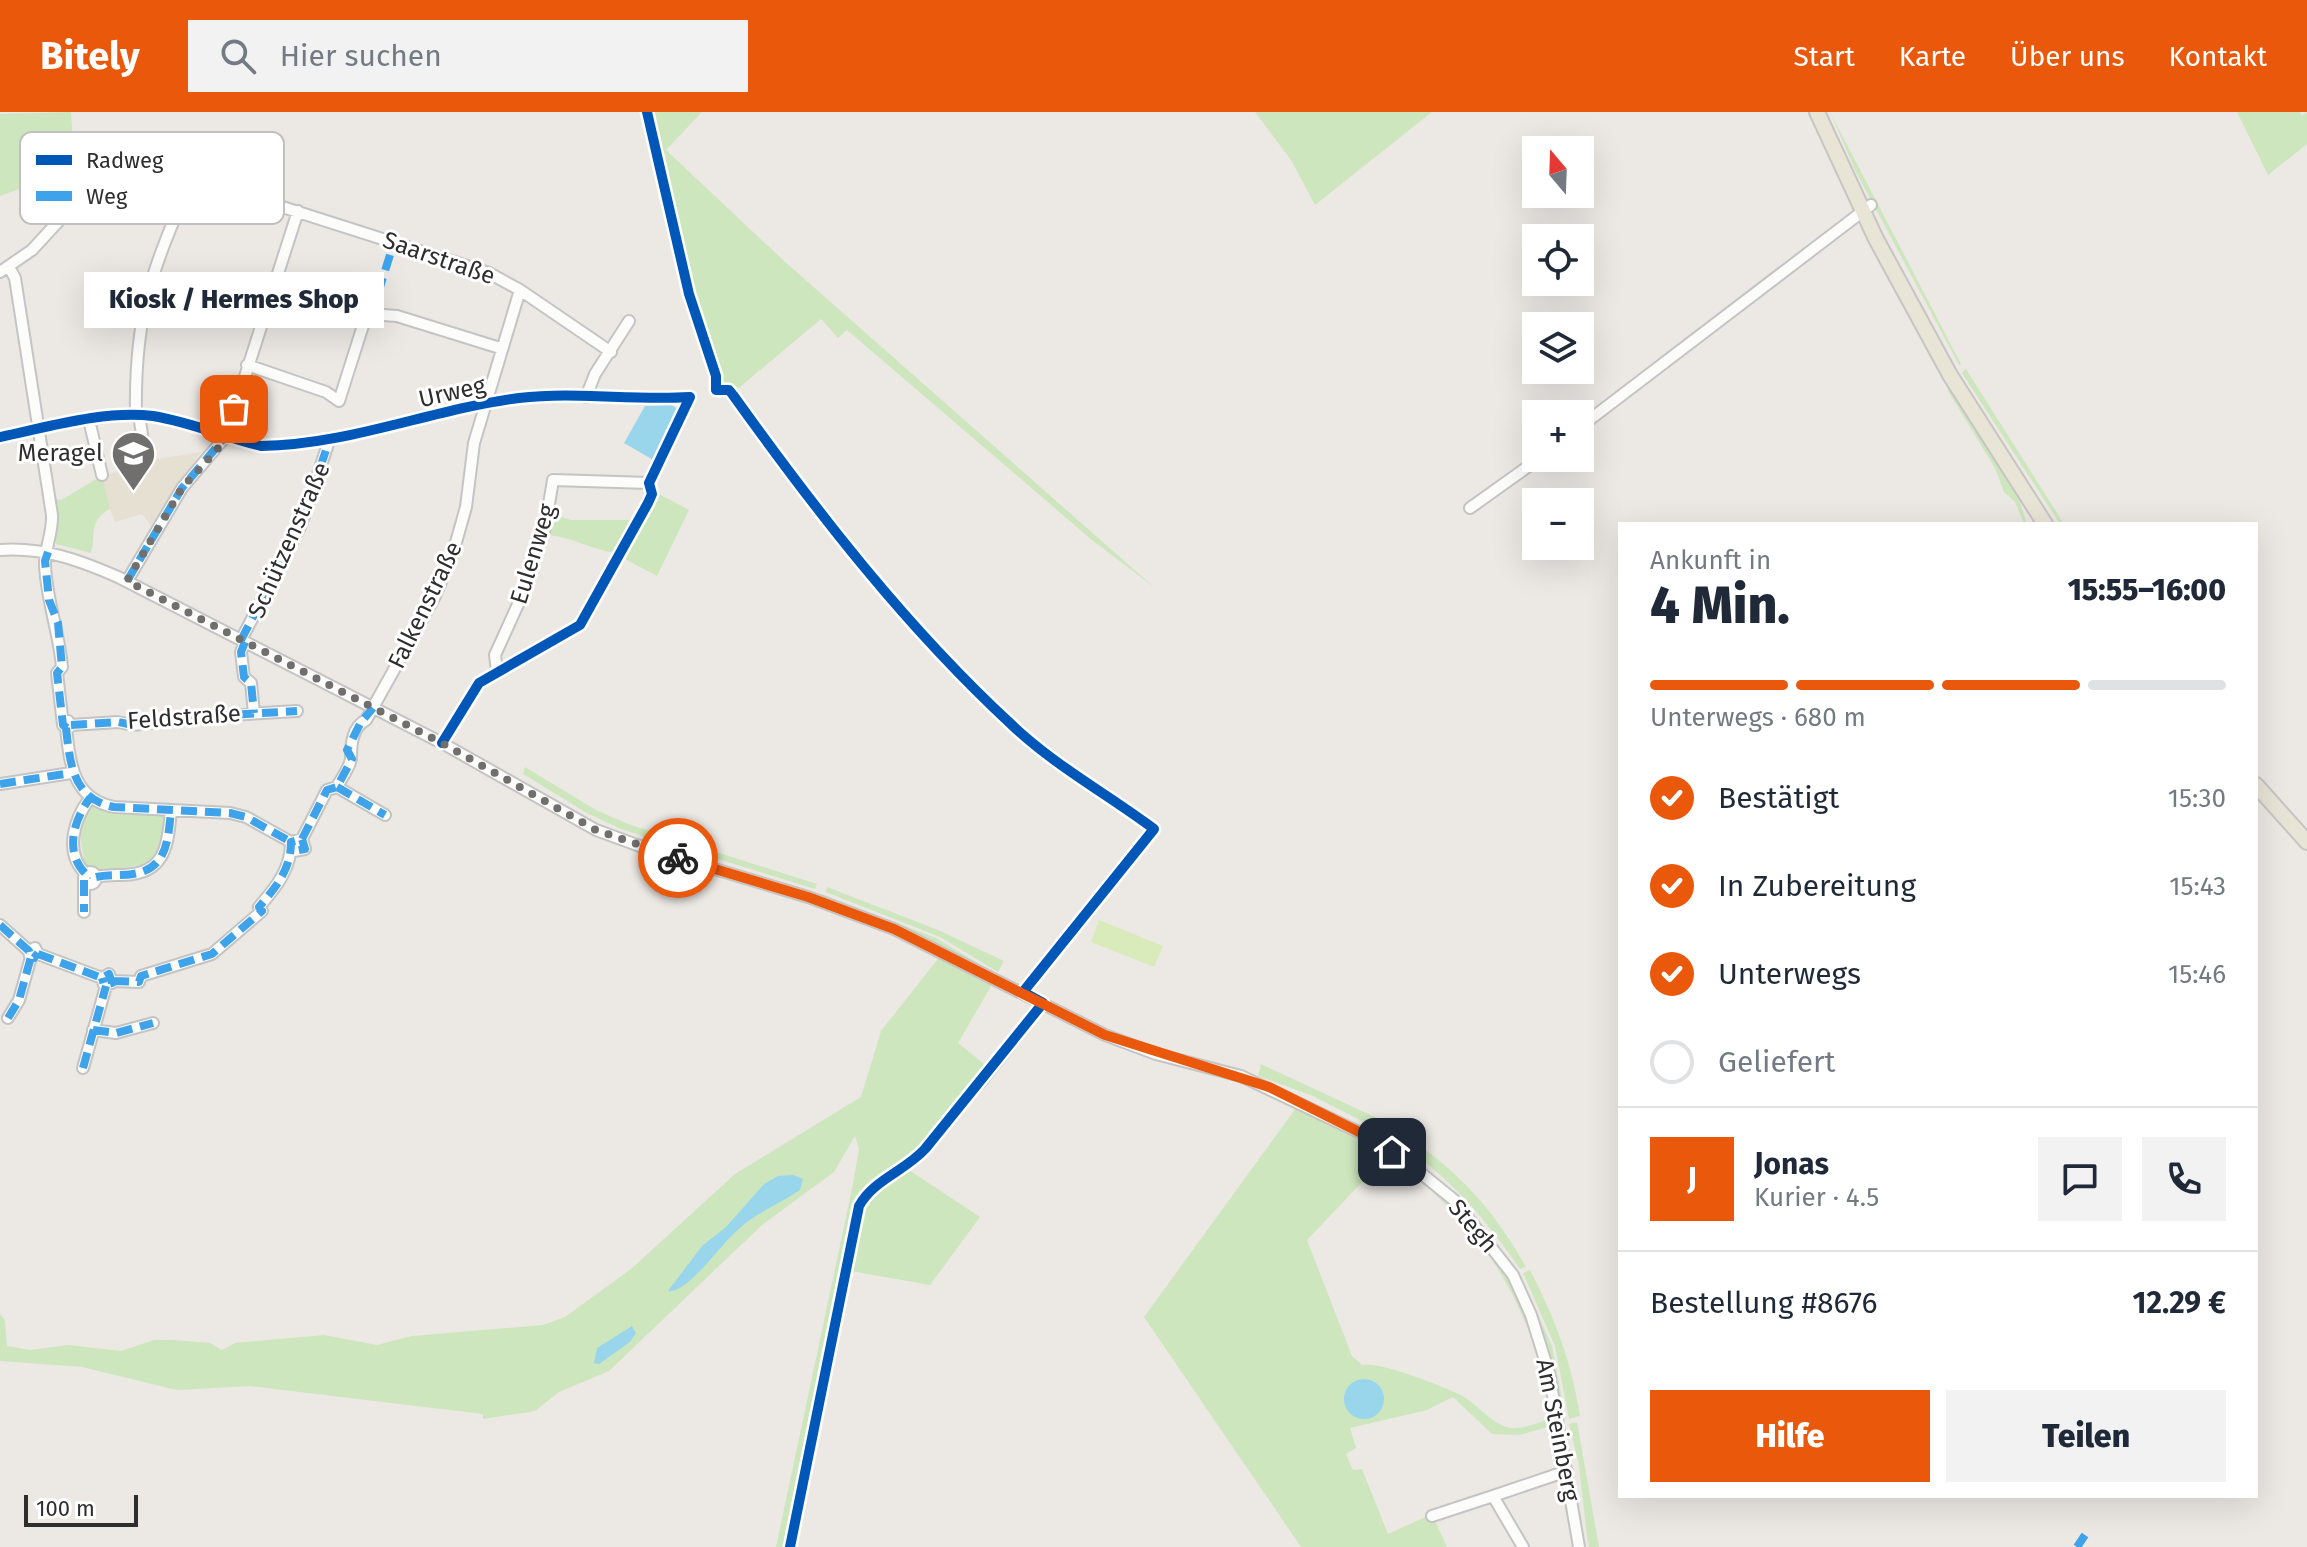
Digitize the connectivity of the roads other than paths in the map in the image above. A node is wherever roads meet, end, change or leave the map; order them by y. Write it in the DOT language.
graph roads {
  1 [pos="1817,112"];
  2 [pos="284,207"];
  3 [pos="1867,207"];
  4 [pos="298,211"];
  5 [pos="54,224"];
  6 [pos="174,224"];
  7 [pos="5,270"];
  8 [pos="273,287"];
  9 [pos="520,290"];
  10 [pos="366,316"];
  11 [pos="629,321"];
  12 [pos="500,348"];
  13 [pos="611,352"];
  14 [pos="247,365"];
  15 [pos="586,397"];
  16 [pos="484,405"];
  17 [pos="137,416"];
  18 [pos="1594,416"];
  19 [pos="89,420"];
  20 [pos="39,429"];
  21 [pos="226,436"];
  22 [pos="0,437"];
  23 [pos="330,438"];
  24 [pos="146,460"];
  25 [pos="1522,471"];
  26 [pos="102,475"];
  27 [pos="649,483"];
  28 [pos="1470,508"];
  29 [pos="2044,522"];
  30 [pos="0,550"];
  31 [pos="48,552"];
  32 [pos="127,581"];
  33 [pos="243,641"];
  34 [pos="497,671"];
  35 [pos="373,708"];
  36 [pos="297,711"];
  37 [pos="254,713"];
  38 [pos="66,724"];
  39 [pos="442,743"];
  40 [pos="71,773"];
  41 [pos="0,784"];
  42 [pos="337,787"];
  43 [pos="2258,787"];
  44 [pos="90,798"];
  45 [pos="171,811"];
  46 [pos="385,815"];
  47 [pos="2307,842"];
  48 [pos="296,844"];
  49 [pos="89,877"];
  50 [pos="84,912"];
  51 [pos="0,925"];
  52 [pos="33,954"];
  53 [pos="107,981"];
  54 [pos="1043,1003"];
  55 [pos="8,1018"];
  56 [pos="153,1023"];
  57 [pos="93,1030"];
  58 [pos="83,1068"];
  59 [pos="979,1084"];
  60 [pos="1531,1315"];
  61 [pos="1567,1471"];
  62 [pos="1493,1496"];
  63 [pos="1432,1516"];
  64 [pos="1523,1547"];
  65 [pos="1579,1547"];
  1 -- 3 [label="main road"];
  2 -- 4 [label="street, Saarstraße"];
  3 -- 18 [label="street"];
  3 -- 29 [label="main road"];
  4 -- 8 [label="street"];
  4 -- 9 [label="street, Saarstraße"];
  5 -- 7 [label="street, Saarstraße"];
  6 -- 17 [label="street"];
  7 -- 20 [label="street"];
  8 -- 10 [label="street"];
  8 -- 14 [label="street"];
  9 -- 12 [label="street, Falkenstraße"];
  9 -- 13 [label="street, Saarstraße"];
  10 -- 12 [label="street"];
  10 -- 14 [label="street"];
  11 -- 13 [label="street"];
  12 -- 16 [label="street, Falkenstraße"];
  13 -- 15 [label="street"];
  14 -- 21 [label="street"];
  15 -- 16 [label="street, Urweg"];
  15 -- 27 [label="street, Urweg"];
  16 -- 23 [label="street, Urweg"];
  16 -- 35 [label="street, Falkenstraße"];
  17 -- 19 [label="street, Urweg"];
  17 -- 21 [label="street, Urweg"];
  17 -- 24 [label="street"];
  19 -- 20 [label="street, Urweg"];
  19 -- 26 [label="street"];
  20 -- 22 [label="street, Urweg"];
  20 -- 31 [label="street"];
  21 -- 23 [label="street, Urweg"];
  21 -- 32 [label="street"];
  23 -- 33 [label="street, Schützenstraße"];
  25 -- 28 [label="street"];
  27 -- 34 [label="street"];
  27 -- 34 [label="street, Eulenweg"];
  30 -- 31 [label="street, Stegh"];
  31 -- 32 [label="street, Stegh"];
  31 -- 38 [label="street"];
  32 -- 33 [label="street, Stegh"];
  33 -- 35 [label="street, Stegh"];
  33 -- 37 [label="street"];
  34 -- 39 [label="street"];
  35 -- 39 [label="street, Stegh"];
  35 -- 42 [label="street, Falkenstraße"];
  36 -- 37 [label="street, Feldstraße"];
  37 -- 38 [label="street, Feldstraße"];
  38 -- 40 [label="street"];
  39 -- 54 [label="street, Stegh"];
  40 -- 41 [label="street"];
  40 -- 44 [label="street"];
  42 -- 46 [label="street"];
  42 -- 48 [label="street"];
  43 -- 47 [label="main road"];
  44 -- 45 [label="street"];
  44 -- 49 [label="street"];
  45 -- 48 [label="street"];
  45 -- 49 [label="street"];
  48 -- 53 [label="street"];
  49 -- 50 [label="street"];
  51 -- 52 [label="street"];
  52 -- 53 [label="street"];
  52 -- 55 [label="street"];
  53 -- 57 [label="street"];
  54 -- 59 [label="street"];
  54 -- 60 [label="street, Stegh"];
  56 -- 57 [label="street"];
  57 -- 58 [label="street"];
  60 -- 61 [label="street, Am Steinberg"];
  61 -- 62 [label="street"];
  61 -- 65 [label="street, Am Steinberg"];
  62 -- 63 [label="street"];
  62 -- 64 [label="street"];
}
